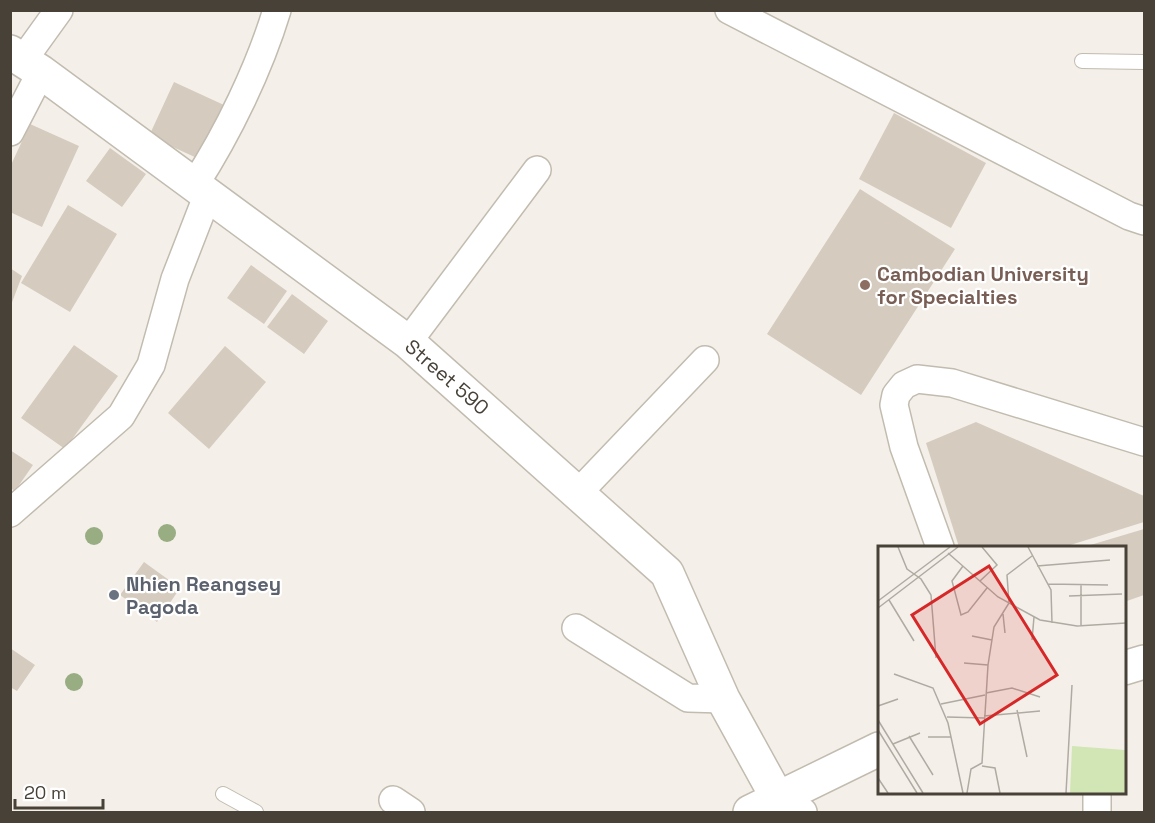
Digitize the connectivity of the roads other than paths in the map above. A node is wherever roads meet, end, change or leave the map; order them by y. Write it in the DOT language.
graph roads {
  1 [pos="59,10"];
  2 [pos="277,10"];
  3 [pos="729,10"];
  4 [pos="25,61"];
  5 [pos="1082,61"];
  6 [pos="1144,62"];
  7 [pos="10,132"];
  8 [pos="537,171"];
  9 [pos="201,189"];
  10 [pos="1144,221"];
  11 [pos="408,342"];
  12 [pos="705,360"];
  13 [pos="1144,442"];
  14 [pos="578,493"];
  15 [pos="10,513"];
  16 [pos="940,546"];
  17 [pos="576,628"];
  18 [pos="1144,662"];
  19 [pos="1125,668"];
  20 [pos="723,699"];
  21 [pos="878,750"];
  22 [pos="1097,793"];
  23 [pos="223,794"];
  24 [pos="777,807"];
  25 [pos="256,813"];
  26 [pos="1096,813"];
  1 -- 4 [label="street"];
  2 -- 9 [label="street"];
  3 -- 10 [label="street"];
  4 -- 7 [label="street"];
  4 -- 9 [label="street, Street 590"];
  5 -- 6 [label="lane"];
  8 -- 11 [label="street"];
  9 -- 11 [label="street, Street 590"];
  9 -- 15 [label="street"];
  11 -- 14 [label="street, Street 590"];
  12 -- 14 [label="street"];
  13 -- 16 [label="street"];
  14 -- 20 [label="street, Street 590"];
  17 -- 20 [label="street"];
  18 -- 19 [label="street"];
  20 -- 24 [label="street, Street 590"];
  21 -- 24 [label="street"];
  22 -- 26 [label="street"];
  23 -- 25 [label="lane"];
}
